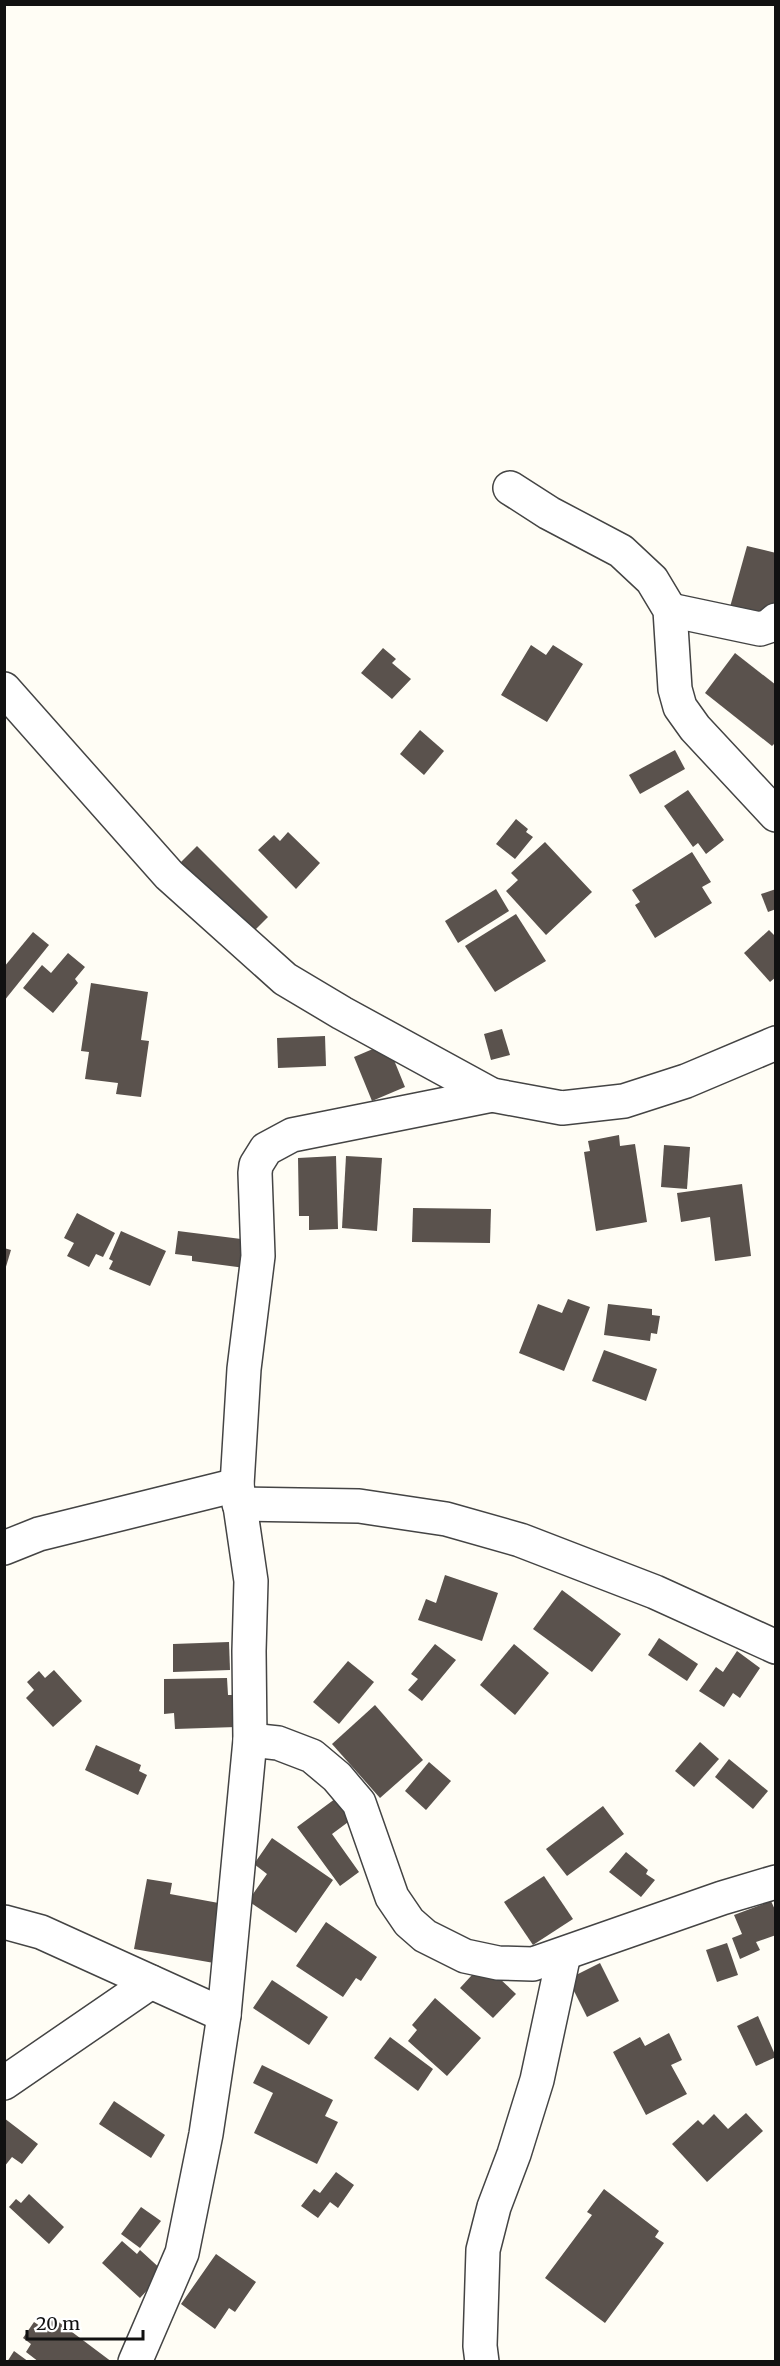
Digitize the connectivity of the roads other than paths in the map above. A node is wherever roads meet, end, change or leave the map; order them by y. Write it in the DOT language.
graph roads {
  1 [pos="510,488"];
  2 [pos="670,610"];
  3 [pos="776,620"];
  4 [pos="4,689"];
  5 [pos="776,815"];
  6 [pos="776,1043"];
  7 [pos="492,1095"];
  8 [pos="238,1494"];
  9 [pos="4,1548"];
  10 [pos="776,1647"];
  11 [pos="250,1740"];
  12 [pos="776,1882"];
  13 [pos="4,1922"];
  14 [pos="564,1954"];
  15 [pos="151,1982"];
  16 [pos="224,2015"];
  17 [pos="4,2083"];
  18 [pos="135,2361"];
  19 [pos="482,2361"];
  1 -- 2 [label="street"];
  2 -- 3 [label="street"];
  2 -- 5 [label="street"];
  4 -- 7 [label="street"];
  6 -- 7 [label="street"];
  7 -- 8 [label="street"];
  8 -- 9 [label="street"];
  8 -- 10 [label="street"];
  8 -- 11 [label="street"];
  11 -- 14 [label="street"];
  11 -- 16 [label="street"];
  12 -- 14 [label="street"];
  13 -- 15 [label="street"];
  14 -- 19 [label="street"];
  15 -- 16 [label="street"];
  15 -- 17 [label="street"];
  16 -- 18 [label="street"];
}
